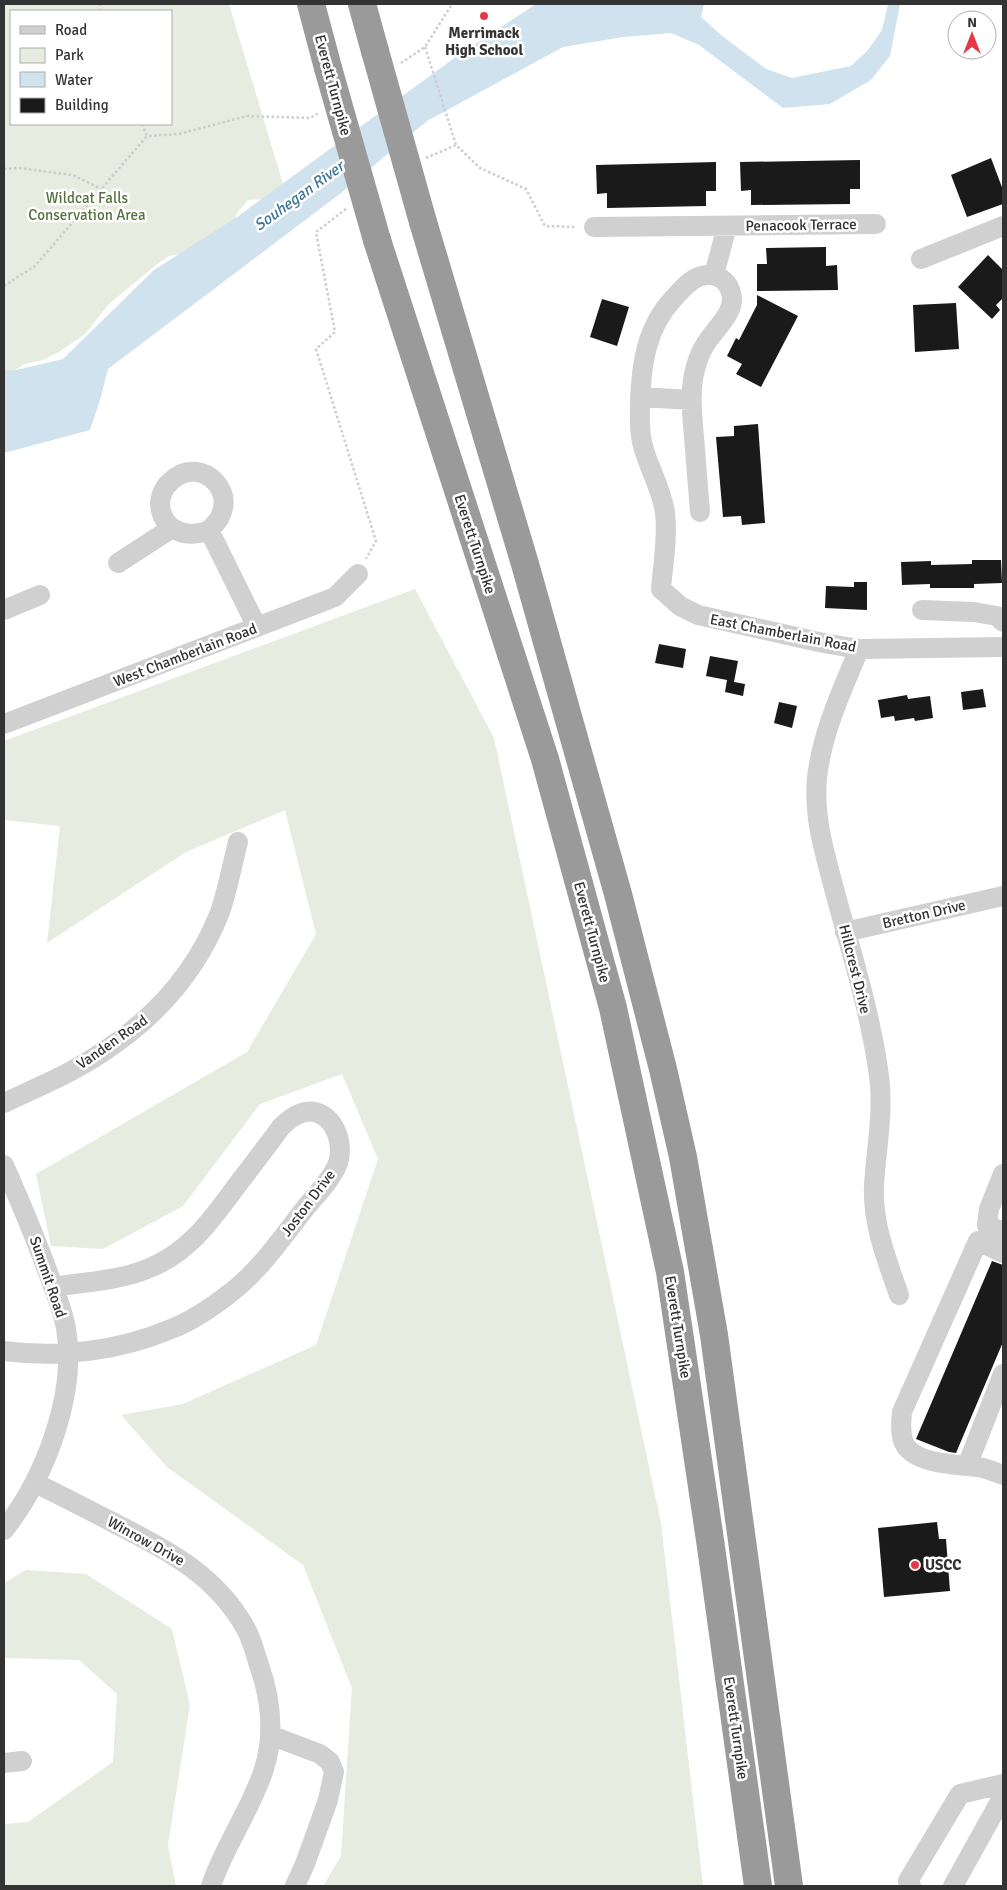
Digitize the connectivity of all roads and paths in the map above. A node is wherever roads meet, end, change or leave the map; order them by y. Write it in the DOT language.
graph roads {
  1 [pos="311,4"];
  2 [pos="362,4"];
  3 [pos="452,4"];
  4 [pos="425,47"];
  5 [pos="385,59"];
  6 [pos="319,113"];
  7 [pos="142,125"];
  8 [pos="147,136"];
  9 [pos="456,145"];
  10 [pos="423,159"];
  11 [pos="4,169"];
  12 [pos="101,190"];
  13 [pos="353,204"];
  14 [pos="876,224"];
  15 [pos="727,226"];
  16 [pos="1003,226"];
  17 [pos="594,227"];
  18 [pos="921,259"];
  19 [pos="714,275"];
  20 [pos="4,286"];
  21 [pos="640,397"];
  22 [pos="692,400"];
  23 [pos="700,512"];
  24 [pos="172,528"];
  25 [pos="209,530"];
  26 [pos="118,563"];
  27 [pos="358,574"];
  28 [pos="40,595"];
  29 [pos="4,610"];
  30 [pos="922,610"];
  31 [pos="1003,622"];
  32 [pos="257,627"];
  33 [pos="1003,647"];
  34 [pos="859,649"];
  35 [pos="4,724"];
  36 [pos="238,842"];
  37 [pos="1003,896"];
  38 [pos="845,932"];
  39 [pos="4,1103"];
  40 [pos="4,1165"];
  41 [pos="1003,1174"];
  42 [pos="989,1233"];
  43 [pos="1003,1253"];
  44 [pos="54,1287"];
  45 [pos="899,1295"];
  46 [pos="4,1351"];
  47 [pos="68,1354"];
  48 [pos="1003,1374"];
  49 [pos="967,1466"];
  50 [pos="1003,1475"];
  51 [pos="35,1483"];
  52 [pos="4,1530"];
  53 [pos="270,1735"];
  54 [pos="1003,1784"];
  55 [pos="1003,1796"];
  56 [pos="211,1886"];
  57 [pos="295,1886"];
  58 [pos="758,1886"];
  59 [pos="789,1886"];
  60 [pos="911,1886"];
  61 [pos="953,1886"];
  1 -- 58 [label="highway, Everett Turnpike, bridge"];
  2 -- 5 [label="highway, Everett Turnpike"];
  3 -- 4 [label="path"];
  4 -- 5 [label="path"];
  4 -- 9 [label="path"];
  5 -- 59 [label="highway, Everett Turnpike, bridge"];
  6 -- 8 [label="path"];
  7 -- 8 [label="path"];
  8 -- 12 [label="path"];
  9 -- 10 [label="path"];
  9 -- 17 [label="path"];
  11 -- 12 [label="path"];
  12 -- 20 [label="path"];
  13 -- 27 [label="path"];
  14 -- 15 [label="street, Penacook Terrace"];
  15 -- 17 [label="street, Penacook Terrace"];
  15 -- 19 [label="street, Penacook Terrace"];
  16 -- 18 [label="street"];
  19 -- 21 [label="street"];
  19 -- 22 [label="street"];
  21 -- 22 [label="street"];
  21 -- 34 [label="street, East Chamberlain Road"];
  22 -- 23 [label="street"];
  24 -- 25 [label="street"];
  24 -- 25 [label="street"];
  24 -- 26 [label="street"];
  25 -- 32 [label="street"];
  27 -- 32 [label="street, West Chamberlain Road"];
  28 -- 29 [label="street"];
  30 -- 31 [label="street"];
  32 -- 35 [label="street, West Chamberlain Road"];
  33 -- 34 [label="street, East Chamberlain Road"];
  34 -- 38 [label="street, Hillcrest Drive"];
  36 -- 39 [label="street, Vanden Road"];
  37 -- 38 [label="street, Bretton Drive"];
  38 -- 45 [label="street, Hillcrest Drive"];
  40 -- 44 [label="street, Summit Road"];
  41 -- 42 [label="street"];
  42 -- 43 [label="street"];
  42 -- 49 [label="street"];
  44 -- 47 [label="street, Summit Road"];
  44 -- 47 [label="street, Joston Drive"];
  46 -- 47 [label="street"];
  47 -- 51 [label="street, Summit Road"];
  48 -- 49 [label="street"];
  49 -- 50 [label="street"];
  51 -- 52 [label="street, Summit Road"];
  51 -- 53 [label="street, Winrow Drive"];
  53 -- 56 [label="street, Winrow Drive"];
  53 -- 57 [label="street"];
  54 -- 60 [label="street"];
  55 -- 61 [label="street"];
}
